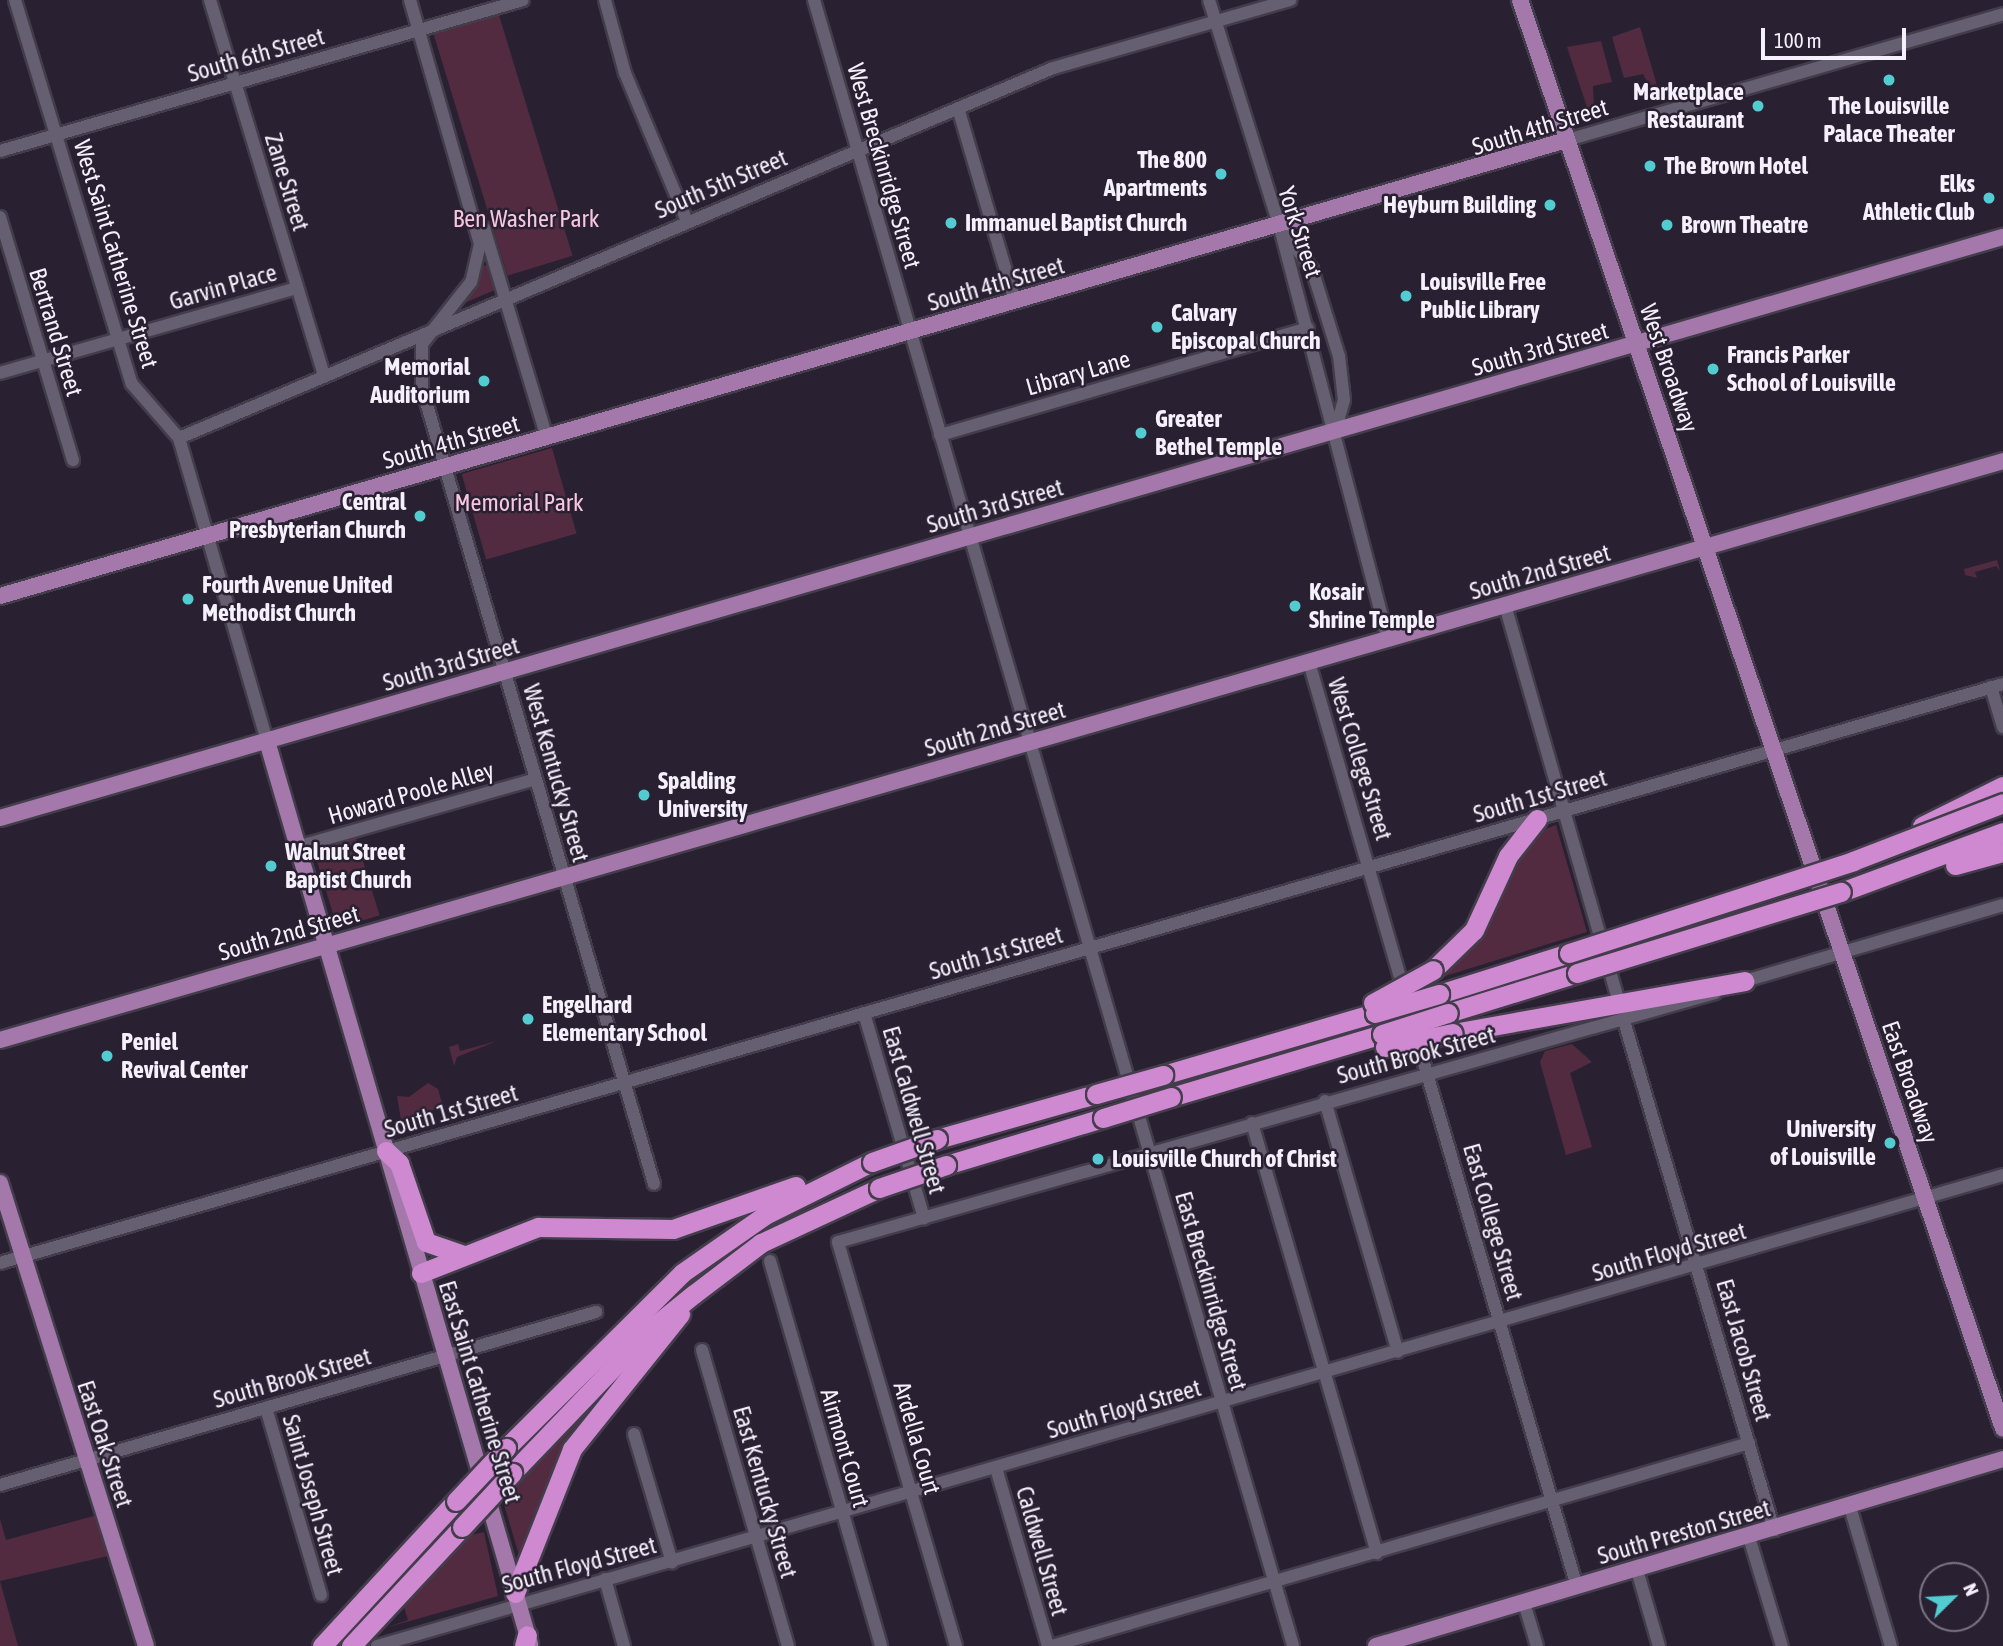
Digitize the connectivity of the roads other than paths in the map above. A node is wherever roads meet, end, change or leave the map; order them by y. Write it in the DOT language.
graph roads {
  1 [pos="15,0"];
  2 [pos="210,0"];
  3 [pos="410,0"];
  4 [pos="523,0"];
  5 [pos="605,0"];
  6 [pos="814,0"];
  7 [pos="1209,0"];
  8 [pos="1290,0"];
  9 [pos="1520,0"];
  10 [pos="2003,14"];
  11 [pos="1215,22"];
  12 [pos="419,29"];
  13 [pos="235,83"];
  14 [pos="958,108"];
  15 [pos="55,135"];
  16 [pos="1567,140"];
  17 [pos="857,149"];
  18 [pos="0,151"];
  19 [pos="474,205"];
  20 [pos="0,217"];
  21 [pos="687,221"];
  22 [pos="1280,228"];
  23 [pos="2003,237"];
  24 [pos="297,288"];
  25 [pos="507,298"];
  26 [pos="1015,302"];
  27 [pos="1307,328"];
  28 [pos="430,331"];
  29 [pos="911,333"];
  30 [pos="118,340"];
  31 [pos="1636,344"];
  32 [pos="43,361"];
  33 [pos="0,373"];
  34 [pos="324,376"];
  35 [pos="1335,431"];
  36 [pos="940,435"];
  37 [pos="179,438"];
  38 [pos="547,438"];
  39 [pos="73,460"];
  40 [pos="2003,461"];
  41 [pos="445,467"];
  42 [pos="207,536"];
  43 [pos="970,537"];
  44 [pos="1706,547"];
  45 [pos="0,596"];
  46 [pos="1506,605"];
  47 [pos="1388,639"];
  48 [pos="1309,662"];
  49 [pos="505,672"];
  50 [pos="1997,686"];
  51 [pos="2003,727"];
  52 [pos="267,741"];
  53 [pos="1030,743"];
  54 [pos="1774,750"];
  55 [pos="536,779"];
  56 [pos="2003,786"];
  57 [pos="2003,803"];
  58 [pos="1565,810"];
  59 [pos="0,818"];
  60 [pos="1537,819"];
  61 [pos="2003,832"];
  62 [pos="297,848"];
  63 [pos="2003,852"];
  64 [pos="1853,861"];
  65 [pos="1370,868"];
  66 [pos="564,877"];
  67 [pos="1841,892"];
  68 [pos="2003,905"];
  69 [pos="326,946"];
  70 [pos="1089,948"];
  71 [pos="1842,952"];
  72 [pos="1744,981"];
  73 [pos="1618,1000"];
  74 [pos="1374,1008"];
  75 [pos="864,1013"];
  76 [pos="1624,1021"];
  77 [pos="0,1040"];
  78 [pos="1383,1040"];
  79 [pos="1426,1073"];
  80 [pos="624,1083"];
  81 [pos="1325,1101"];
  82 [pos="1252,1123"];
  83 [pos="386,1151"];
  84 [pos="1149,1153"];
  85 [pos="2003,1175"];
  86 [pos="0,1183"];
  87 [pos="654,1184"];
  88 [pos="1925,1198"];
  89 [pos="771,1203"];
  90 [pos="924,1218"];
  91 [pos="838,1242"];
  92 [pos="464,1255"];
  93 [pos="22,1256"];
  94 [pos="770,1261"];
  95 [pos="0,1263"];
  96 [pos="1697,1266"];
  97 [pos="421,1273"];
  98 [pos="596,1312"];
  99 [pos="672,1318"];
  100 [pos="1500,1320"];
  101 [pos="702,1350"];
  102 [pos="1398,1352"];
  103 [pos="446,1355"];
  104 [pos="1324,1374"];
  105 [pos="1222,1403"];
  106 [pos="266,1408"];
  107 [pos="2003,1429"];
  108 [pos="634,1434"];
  109 [pos="1749,1443"];
  110 [pos="2003,1459"];
  111 [pos="87,1460"];
  112 [pos="996,1468"];
  113 [pos="0,1485"];
  114 [pos="911,1493"];
  115 [pos="1552,1500"];
  116 [pos="1850,1507"];
  117 [pos="842,1512"];
  118 [pos="1774,1530"];
  119 [pos="757,1537"];
  120 [pos="1749,1537"];
  121 [pos="1377,1553"];
  122 [pos="672,1562"];
  123 [pos="1637,1570"];
  124 [pos="605,1579"];
  125 [pos="1274,1580"];
  126 [pos="1577,1587"];
  127 [pos="321,1595"];
  128 [pos="517,1598"];
  129 [pos="1524,1603"];
  130 [pos="527,1642"];
  131 [pos="146,1646"];
  132 [pos="322,1646"];
  133 [pos="351,1646"];
  134 [pos="377,1646"];
  135 [pos="624,1646"];
  136 [pos="788,1646"];
  137 [pos="881,1646"];
  138 [pos="956,1646"];
  139 [pos="1050,1646"];
  140 [pos="1293,1646"];
  141 [pos="1376,1646"];
  142 [pos="1537,1646"];
  143 [pos="1659,1646"];
  144 [pos="1782,1646"];
  145 [pos="1891,1646"];
  1 -- 15 [label="street, West Saint Catherine Street"];
  2 -- 13 [label="street, Zane Street"];
  3 -- 12 [label="street, West Kentucky Street"];
  4 -- 12 [label="street, South 6th Street"];
  5 -- 21 [label="street"];
  6 -- 17 [label="street, West Breckinridge Street"];
  7 -- 11 [label="street, York Street"];
  8 -- 11 [label="street, South 5th Street"];
  9 -- 16 [label="main road, West Broadway"];
  10 -- 16 [label="street, South 4th Street"];
  11 -- 14 [label="street, South 5th Street"];
  11 -- 22 [label="street, York Street"];
  12 -- 13 [label="street, South 6th Street"];
  12 -- 19 [label="street, West Kentucky Street"];
  13 -- 15 [label="street, South 6th Street"];
  13 -- 24 [label="street, Zane Street"];
  14 -- 17 [label="street, South 5th Street"];
  14 -- 26 [label="street"];
  15 -- 18 [label="street, South 6th Street"];
  15 -- 30 [label="street, West Saint Catherine Street"];
  16 -- 22 [label="main road, South 4th Street"];
  16 -- 31 [label="main road, West Broadway"];
  17 -- 21 [label="street, South 5th Street"];
  17 -- 29 [label="street, West Breckinridge Street"];
  19 -- 25 [label="street, West Kentucky Street"];
  19 -- 28 [label="street, West Kentucky Street"];
  20 -- 32 [label="street, Bertrand Street"];
  21 -- 25 [label="street, South 5th Street"];
  22 -- 26 [label="main road, South 4th Street"];
  22 -- 27 [label="street, York Street"];
  22 -- 35 [label="street"];
  23 -- 31 [label="main road, South 3rd Street"];
  24 -- 30 [label="street, Garvin Place"];
  24 -- 34 [label="street, Zane Street"];
  25 -- 28 [label="street, South 5th Street"];
  25 -- 38 [label="street, West Kentucky Street"];
  26 -- 29 [label="main road, South 4th Street"];
  27 -- 35 [label="street, York Street"];
  27 -- 36 [label="street, Library Lane"];
  28 -- 34 [label="street, South 5th Street"];
  28 -- 41 [label="street, West Kentucky Street"];
  29 -- 36 [label="street, West Breckinridge Street"];
  29 -- 38 [label="main road, South 4th Street"];
  30 -- 32 [label="street, Garvin Place"];
  30 -- 37 [label="street, West Saint Catherine Street"];
  31 -- 35 [label="main road, South 3rd Street"];
  31 -- 44 [label="main road, West Broadway"];
  32 -- 33 [label="street, Garvin Place"];
  32 -- 39 [label="street, Bertrand Street"];
  34 -- 37 [label="street, South 5th Street"];
  35 -- 43 [label="main road, South 3rd Street"];
  35 -- 47 [label="street, York Street"];
  36 -- 43 [label="street, West Breckinridge Street"];
  37 -- 42 [label="street, West Saint Catherine Street"];
  38 -- 41 [label="main road, South 4th Street"];
  40 -- 44 [label="main road, South 2nd Street"];
  41 -- 42 [label="main road, South 4th Street"];
  41 -- 49 [label="street, West Kentucky Street"];
  42 -- 45 [label="main road, South 4th Street"];
  42 -- 52 [label="street, West Saint Catherine Street"];
  43 -- 49 [label="main road, South 3rd Street"];
  43 -- 53 [label="street, West Breckinridge Street"];
  44 -- 46 [label="main road, South 2nd Street"];
  44 -- 54 [label="main road, West Broadway"];
  46 -- 47 [label="main road, South 2nd Street"];
  46 -- 58 [label="street"];
  47 -- 48 [label="main road, South 2nd Street"];
  48 -- 53 [label="main road, South 2nd Street"];
  48 -- 65 [label="street, West College Street"];
  49 -- 52 [label="main road, South 3rd Street"];
  49 -- 55 [label="street, West Kentucky Street"];
  50 -- 51 [label="street"];
  50 -- 54 [label="street, South 1st Street"];
  52 -- 59 [label="main road, South 3rd Street"];
  52 -- 62 [label="main road, West Saint Catherine Street"];
  53 -- 66 [label="main road, South 2nd Street"];
  53 -- 70 [label="street, West Breckinridge Street"];
  54 -- 58 [label="street, South 1st Street"];
  54 -- 71 [label="main road, East Broadway"];
  55 -- 62 [label="street, Howard Poole Alley"];
  55 -- 66 [label="street, West Kentucky Street"];
  56 -- 64 [label="highway, bridge"];
  57 -- 64 [label="highway, bridge"];
  58 -- 60 [label="street, South 1st Street"];
  58 -- 73 [label="street"];
  60 -- 65 [label="street, South 1st Street"];
  60 -- 74 [label="highway, bridge"];
  61 -- 67 [label="highway"];
  62 -- 69 [label="main road, West Saint Catherine Street"];
  63 -- 67 [label="highway"];
  64 -- 74 [label="highway, bridge"];
  65 -- 70 [label="street, South 1st Street"];
  65 -- 79 [label="street, East College Street"];
  66 -- 69 [label="main road, South 2nd Street"];
  66 -- 80 [label="street, West Kentucky Street"];
  67 -- 78 [label="highway, bridge"];
  68 -- 71 [label="street, South Brook Street"];
  69 -- 77 [label="main road, South 2nd Street"];
  69 -- 83 [label="main road, West Saint Catherine Street"];
  70 -- 75 [label="street, South 1st Street"];
  70 -- 84 [label="street, East Breckinridge Street"];
  71 -- 72 [label="street, South Brook Street"];
  71 -- 88 [label="main road, East Broadway"];
  72 -- 73 [label="highway"];
  72 -- 76 [label="street, South Brook Street"];
  73 -- 78 [label="highway, bridge"];
  74 -- 89 [label="highway, bridge"];
  75 -- 80 [label="street, South 1st Street"];
  75 -- 90 [label="street, East Caldwell Street"];
  76 -- 79 [label="street, South Brook Street"];
  76 -- 96 [label="street, East Jacob Street"];
  78 -- 99 [label="highway, bridge"];
  79 -- 81 [label="street, South Brook Street"];
  79 -- 100 [label="street, East College Street"];
  80 -- 83 [label="street, South 1st Street"];
  80 -- 87 [label="street"];
  81 -- 82 [label="street, South Brook Street"];
  81 -- 102 [label="street"];
  82 -- 84 [label="street, South Brook Street"];
  82 -- 104 [label="street"];
  83 -- 92 [label="highway"];
  83 -- 93 [label="street, South 1st Street"];
  83 -- 97 [label="main road, East Saint Catherine Street"];
  84 -- 90 [label="street, South Brook Street"];
  84 -- 105 [label="street, East Breckinridge Street"];
  85 -- 88 [label="street, South Floyd Street"];
  86 -- 93 [label="main road, East Oak Street"];
  88 -- 96 [label="street, South Floyd Street"];
  88 -- 107 [label="main road, East Broadway"];
  89 -- 92 [label="highway"];
  89 -- 132 [label="highway, bridge"];
  90 -- 91 [label="street, South Brook Street"];
  91 -- 114 [label="street, Ardella Court"];
  92 -- 97 [label="highway"];
  93 -- 95 [label="street, South 1st Street"];
  93 -- 111 [label="main road, East Oak Street"];
  94 -- 117 [label="street, Airmont Court"];
  96 -- 100 [label="street, South Floyd Street"];
  96 -- 109 [label="street, East Jacob Street"];
  97 -- 103 [label="main road, East Saint Catherine Street"];
  98 -- 103 [label="street, South Brook Street"];
  99 -- 128 [label="highway"];
  99 -- 133 [label="highway, bridge"];
  100 -- 102 [label="street, South Floyd Street"];
  100 -- 115 [label="street, East College Street"];
  101 -- 119 [label="street, East Kentucky Street"];
  102 -- 104 [label="street, South Floyd Street"];
  103 -- 106 [label="street, South Brook Street"];
  103 -- 128 [label="main road, East Saint Catherine Street"];
  104 -- 105 [label="street, South Floyd Street"];
  104 -- 121 [label="street"];
  105 -- 112 [label="street, South Floyd Street"];
  105 -- 125 [label="street, East Breckinridge Street"];
  106 -- 111 [label="street, South Brook Street"];
  106 -- 127 [label="street, Saint Joseph Street"];
  108 -- 122 [label="street"];
  109 -- 115 [label="street"];
  109 -- 118 [label="street, East Jacob Street"];
  110 -- 116 [label="main road, South Preston Street"];
  111 -- 113 [label="street, South Brook Street"];
  111 -- 131 [label="main road, East Oak Street"];
  112 -- 114 [label="street, South Floyd Street"];
  112 -- 139 [label="street, Caldwell Street"];
  114 -- 117 [label="street, South Floyd Street"];
  114 -- 138 [label="street, Ardella Court"];
  115 -- 121 [label="street"];
  115 -- 126 [label="street, East College Street"];
  116 -- 118 [label="main road, South Preston Street"];
  116 -- 145 [label="street"];
  117 -- 119 [label="street, South Floyd Street"];
  117 -- 137 [label="street, Airmont Court"];
  118 -- 120 [label="main road, South Preston Street"];
  119 -- 122 [label="street, South Floyd Street"];
  119 -- 136 [label="street, East Kentucky Street"];
  120 -- 123 [label="main road, South Preston Street"];
  120 -- 144 [label="street"];
  121 -- 125 [label="street"];
  122 -- 124 [label="street, South Floyd Street"];
  123 -- 126 [label="main road, South Preston Street"];
  123 -- 143 [label="street"];
  124 -- 128 [label="street, South Floyd Street"];
  124 -- 135 [label="street"];
  125 -- 139 [label="street"];
  125 -- 140 [label="street, East Breckinridge Street"];
  126 -- 129 [label="main road, South Preston Street"];
  128 -- 130 [label="main road, East Saint Catherine Street"];
  128 -- 134 [label="street, South Floyd Street"];
  129 -- 141 [label="main road, South Preston Street"];
  129 -- 142 [label="street"];
}
